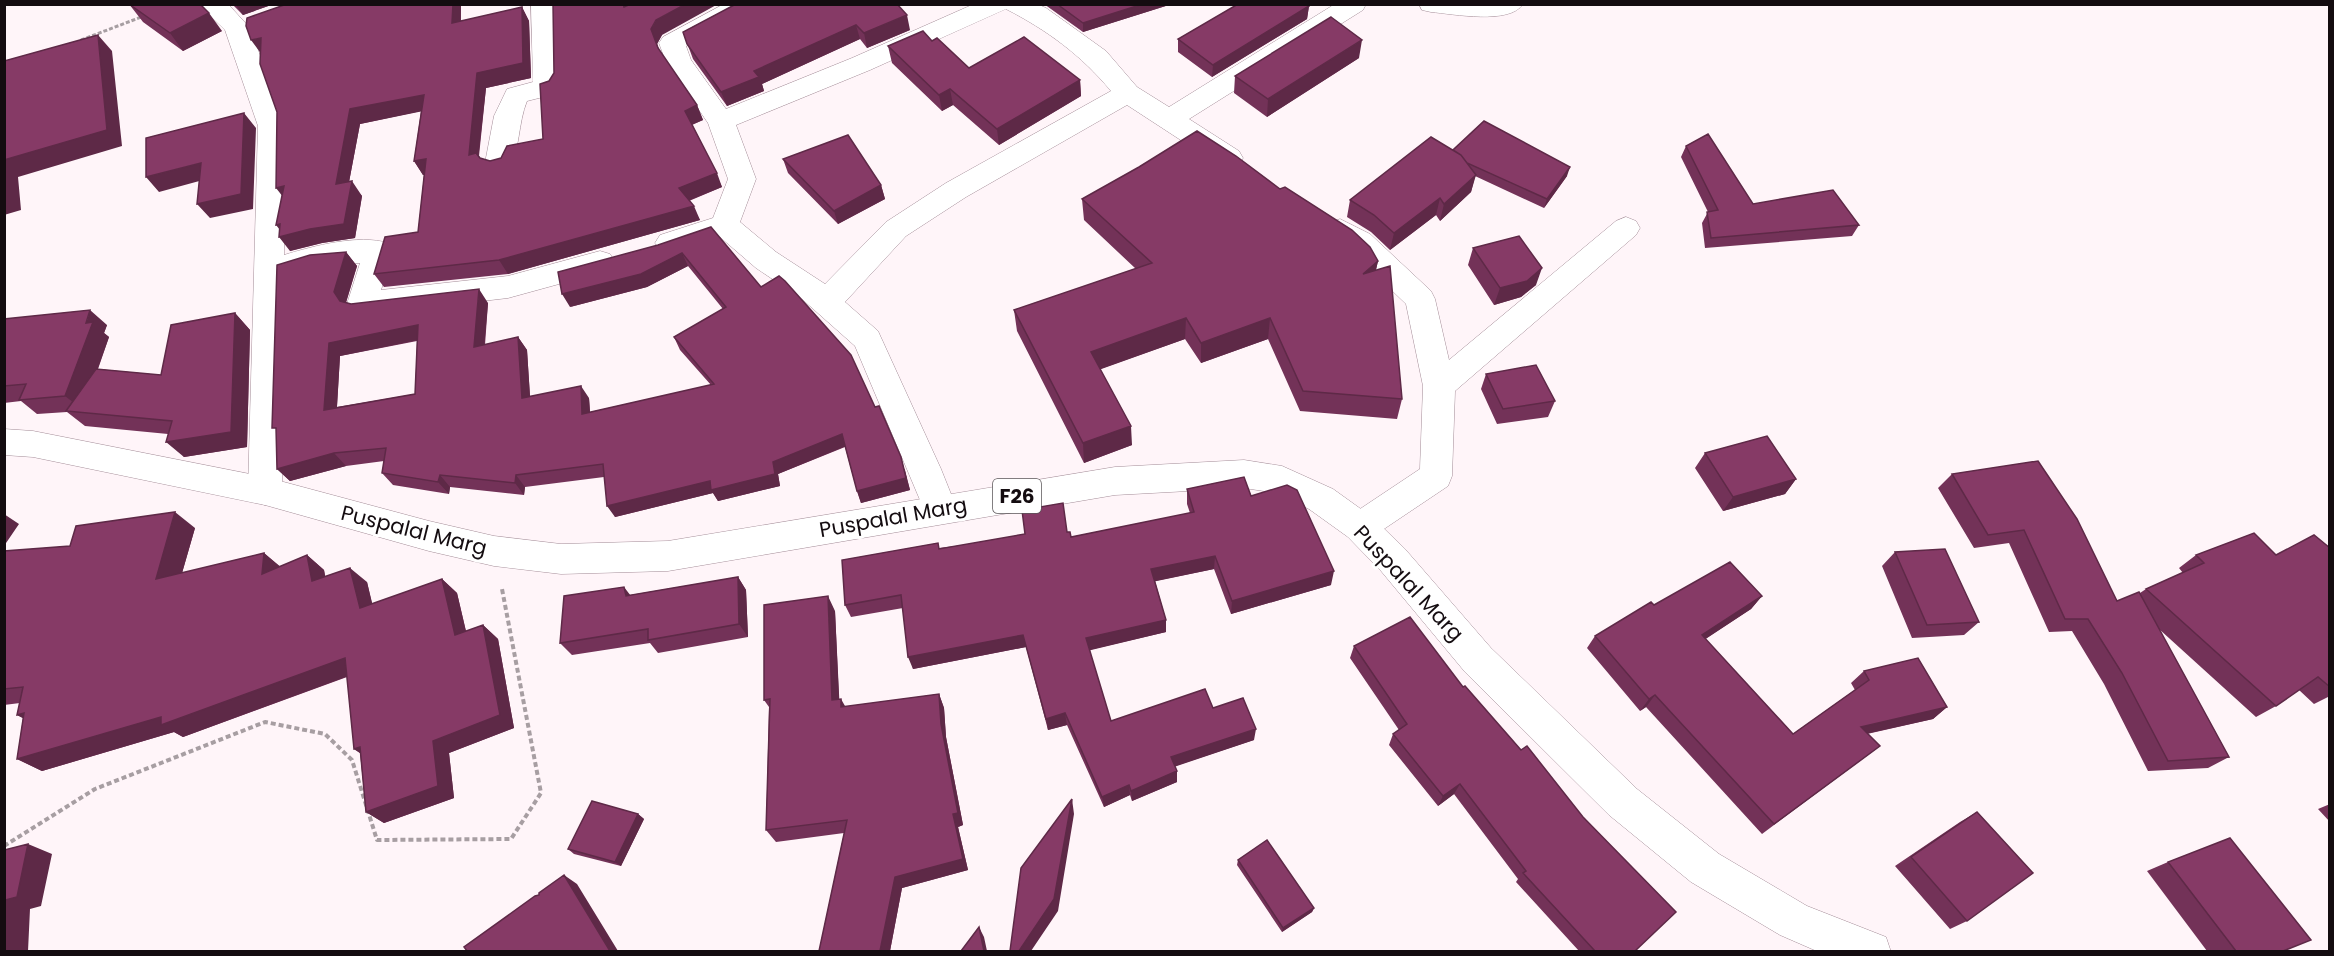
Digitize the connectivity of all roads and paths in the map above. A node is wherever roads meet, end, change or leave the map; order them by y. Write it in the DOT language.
graph roads {
  1 [pos="210,4"];
  2 [pos="543,4"];
  3 [pos="744,4"];
  4 [pos="997,4"];
  5 [pos="1015,4"];
  6 [pos="1354,4"];
  7 [pos="1431,4"];
  8 [pos="1511,4"];
  9 [pos="153,13"];
  10 [pos="79,41"];
  11 [pos="1128,93"];
  12 [pos="1168,120"];
  13 [pos="721,121"];
  14 [pos="500,163"];
  15 [pos="1254,175"];
  16 [pos="1322,218"];
  17 [pos="725,225"];
  18 [pos="1626,228"];
  19 [pos="268,271"];
  20 [pos="834,294"];
  21 [pos="1439,386"];
  22 [pos="4,442"];
  23 [pos="265,491"];
  24 [pos="940,509"];
  25 [pos="1360,527"];
  26 [pos="494,551"];
  27 [pos="4,846"];
  28 [pos="1872,951"];
  1 -- 19 [label="street"];
  2 -- 14 [label="street"];
  3 -- 13 [label="street"];
  4 -- 13 [label="street"];
  5 -- 11 [label="street"];
  6 -- 12 [label="street"];
  7 -- 8 [label="street"];
  9 -- 10 [label="path"];
  11 -- 12 [label="street"];
  11 -- 20 [label="street"];
  12 -- 15 [label="street"];
  13 -- 17 [label="street"];
  16 -- 21 [label="street"];
  17 -- 19 [label="street"];
  17 -- 24 [label="street"];
  18 -- 21 [label="street"];
  19 -- 23 [label="street"];
  21 -- 25 [label="street"];
  22 -- 23 [label="street, Puspalal Marg / F26"];
  23 -- 26 [label="street, Puspalal Marg / F26"];
  24 -- 25 [label="street, Puspalal Marg / F26"];
  24 -- 26 [label="street, Puspalal Marg / F26"];
  25 -- 28 [label="street, Puspalal Marg / F26"];
  26 -- 27 [label="path"];
}
